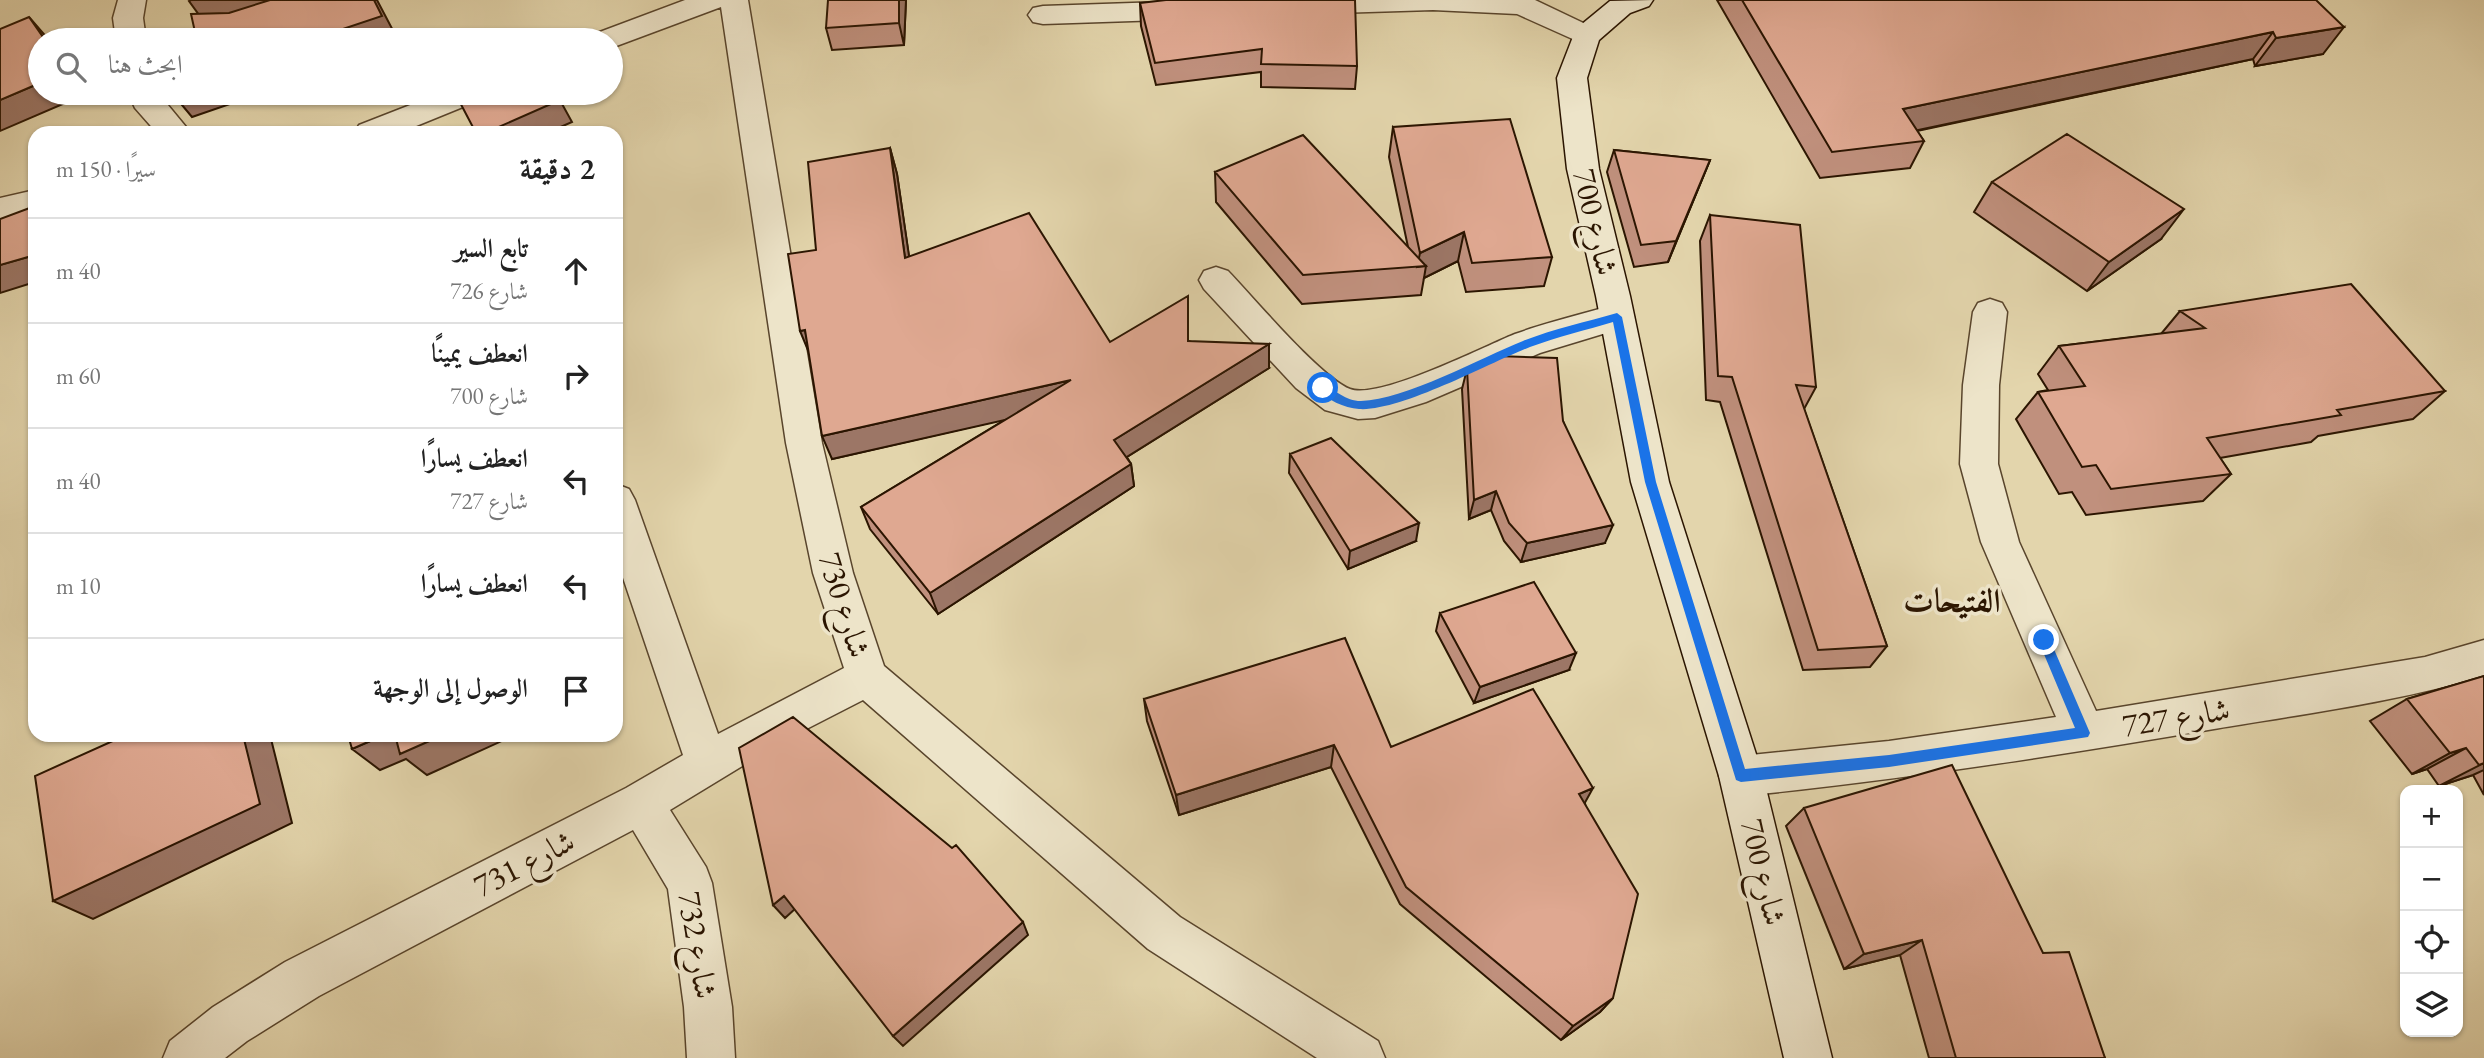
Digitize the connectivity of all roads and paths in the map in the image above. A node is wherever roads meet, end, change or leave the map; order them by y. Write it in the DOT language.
graph roads {
  1 [pos="132,0"];
  2 [pos="712,0"];
  3 [pos="734,0"];
  4 [pos="1625,2"];
  5 [pos="1275,6"];
  6 [pos="1225,8"];
  7 [pos="1043,15"];
  8 [pos="129,28"];
  9 [pos="623,34"];
  10 [pos="1586,36"];
  11 [pos="150,105"];
  12 [pos="439,105"];
  13 [pos="169,126"];
  14 [pos="387,126"];
  15 [pos="28,203"];
  16 [pos="0,210"];
  17 [pos="1216,281"];
  18 [pos="1990,312"];
  19 [pos="1617,317"];
  20 [pos="623,520"];
  21 [pos="2484,658"];
  22 [pos="867,677"];
  23 [pos="2084,733"];
  24 [pos="707,764"];
  25 [pos="1741,776"];
  26 [pos="641,803"];
  27 [pos="187,1058"];
  28 [pos="711,1058"];
  29 [pos="1361,1058"];
  30 [pos="1808,1058"];
  1 -- 8 [label="street"];
  2 -- 9 [label="street"];
  3 -- 22 [label="street, شارع 730"];
  4 -- 10 [label="street"];
  5 -- 10 [label="street"];
  6 -- 7 [label="street"];
  10 -- 19 [label="street, شارع 700"];
  11 -- 13 [label="street"];
  12 -- 14 [label="street"];
  15 -- 16 [label="street"];
  17 -- 19 [label="street"];
  18 -- 23 [label="street"];
  19 -- 25 [label="street, شارع 700"];
  20 -- 24 [label="street"];
  21 -- 23 [label="street, شارع 727"];
  22 -- 24 [label="street, شارع 731"];
  22 -- 29 [label="street, شارع 730"];
  23 -- 25 [label="street, شارع 727"];
  24 -- 26 [label="street, شارع 731"];
  25 -- 30 [label="street, شارع 700"];
  26 -- 27 [label="street, شارع 731"];
  26 -- 28 [label="street, شارع 732"];
}
